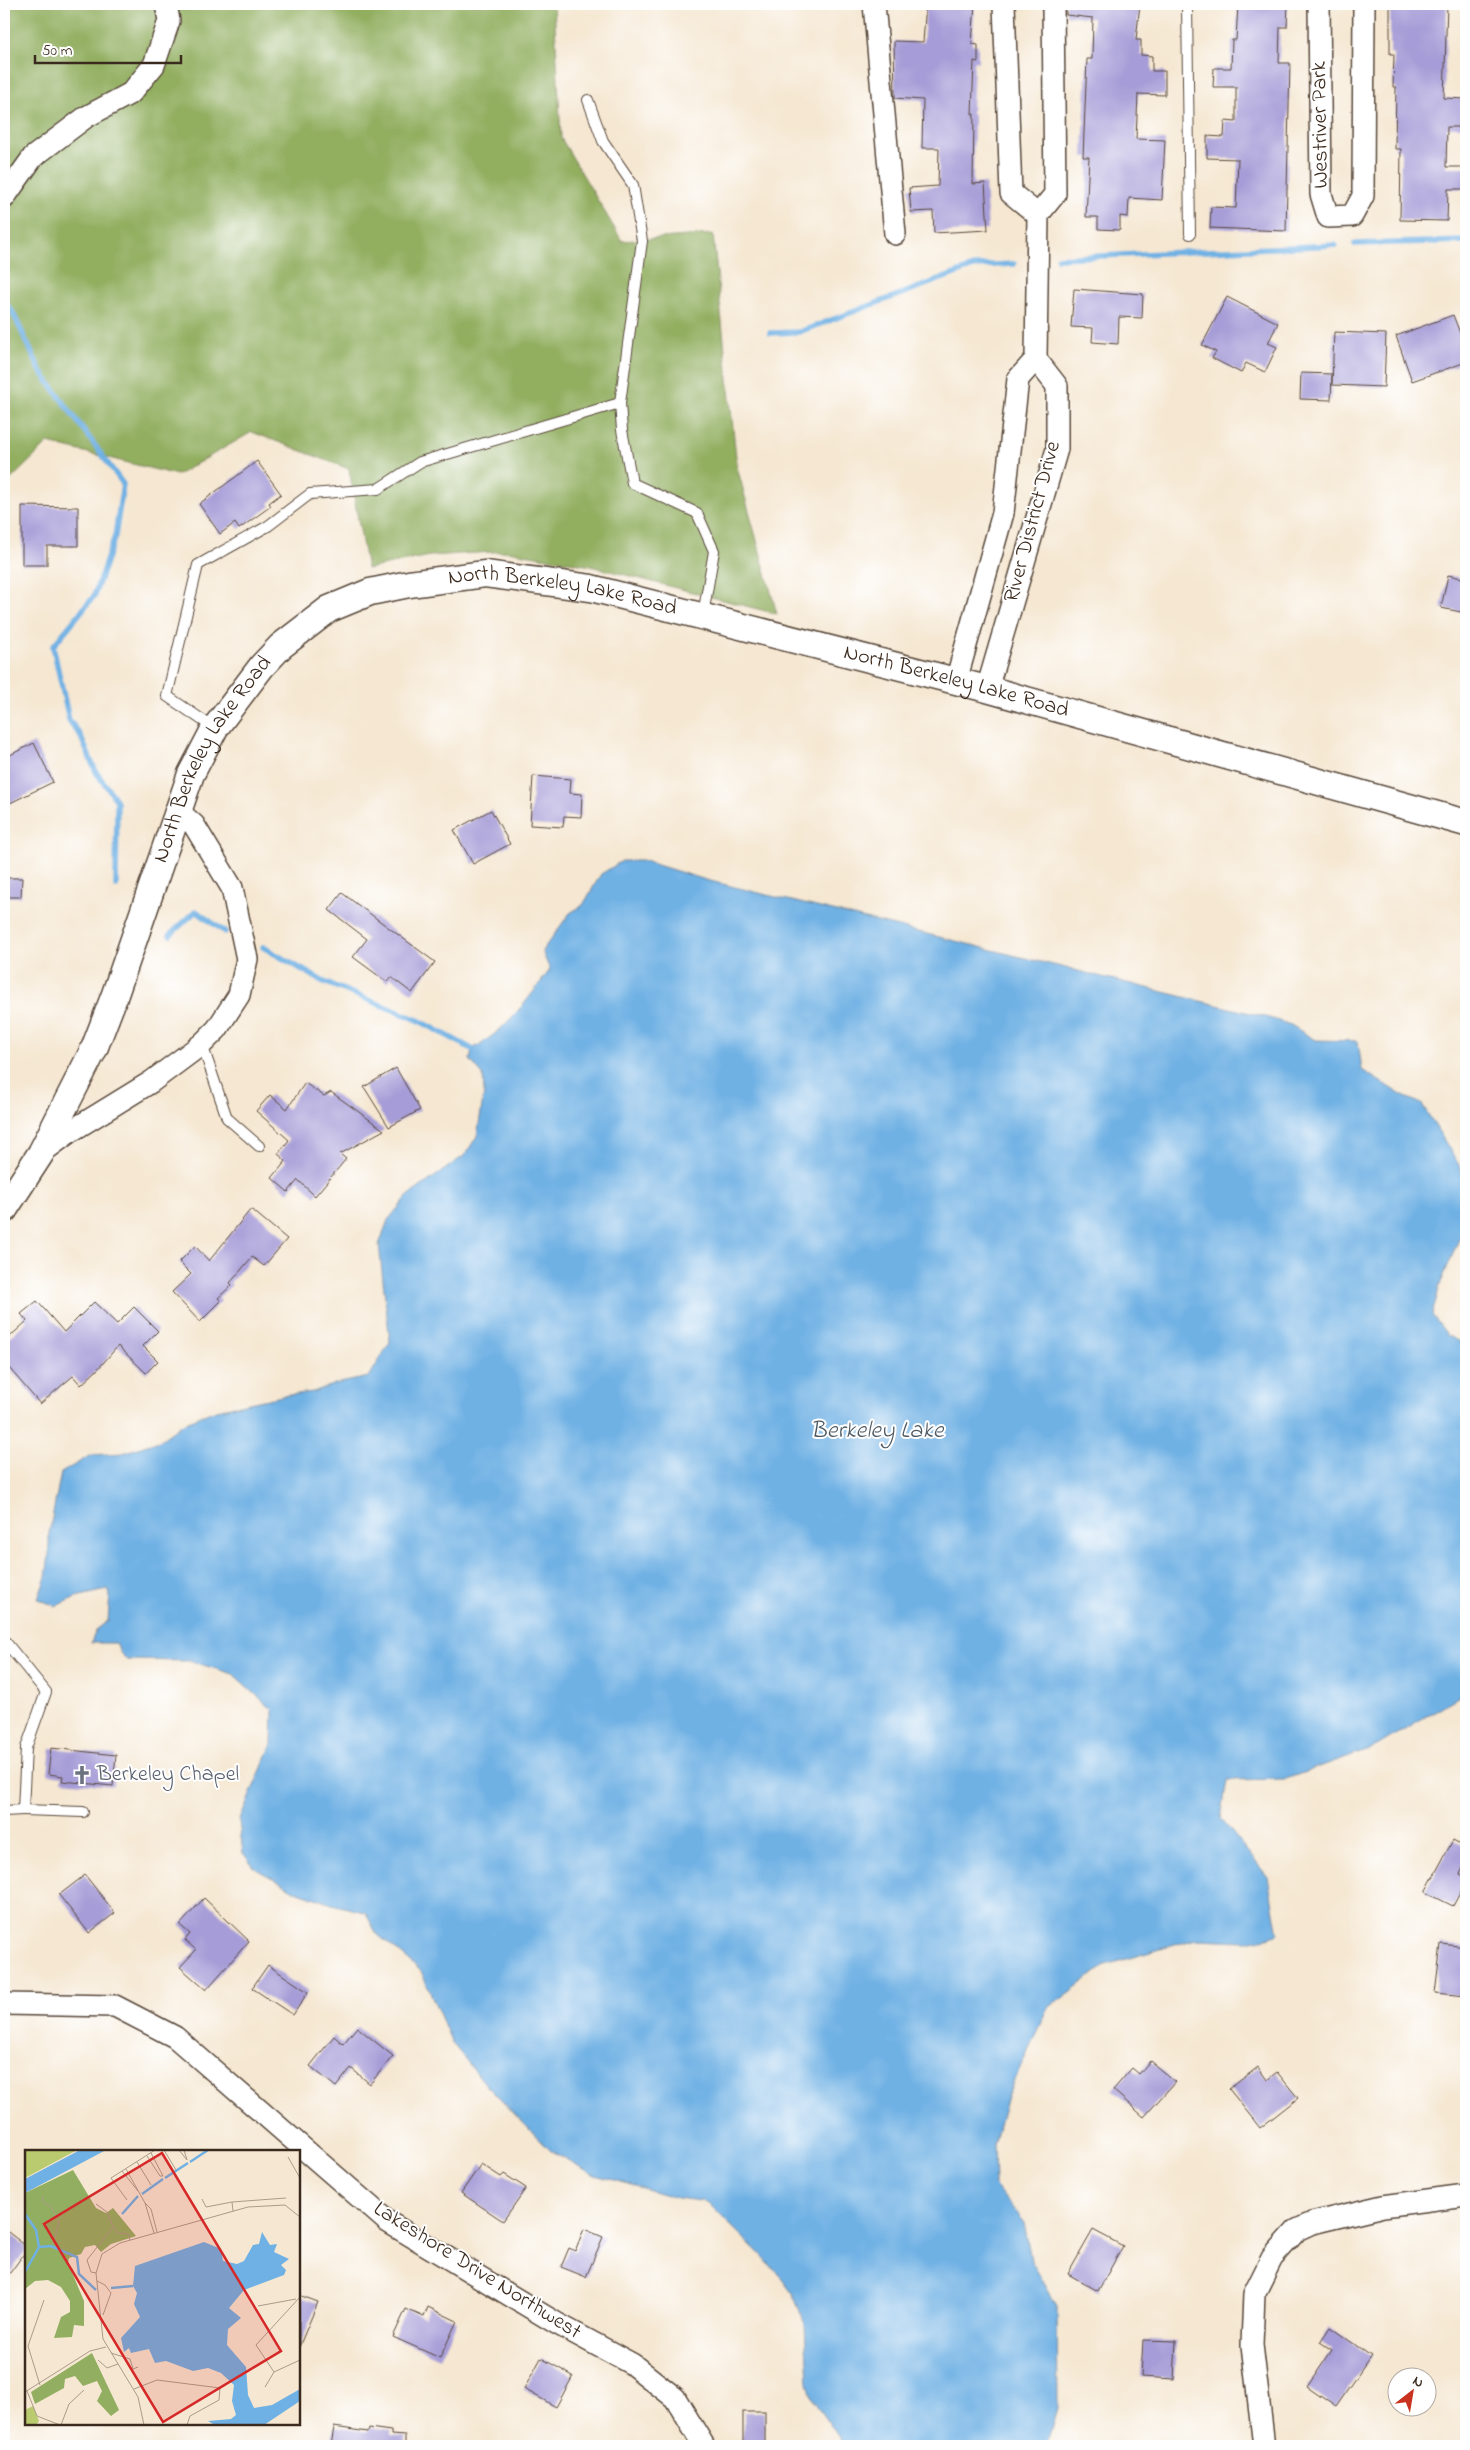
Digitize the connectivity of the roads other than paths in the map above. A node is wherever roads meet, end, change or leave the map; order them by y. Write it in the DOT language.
graph roads {
  1 [pos="166,4"];
  2 [pos="874,4"];
  3 [pos="1004,4"];
  4 [pos="1053,4"];
  5 [pos="1187,4"];
  6 [pos="1318,4"];
  7 [pos="1364,4"];
  8 [pos="588,100"];
  9 [pos="4,198"];
  10 [pos="1038,215"];
  11 [pos="894,234"];
  12 [pos="1190,234"];
  13 [pos="1036,359"];
  14 [pos="620,403"];
  15 [pos="1004,508"];
  16 [pos="1038,516"];
  17 [pos="703,615"];
  18 [pos="956,681"];
  19 [pos="987,689"];
  20 [pos="215,728"];
  21 [pos="178,811"];
  22 [pos="1466,823"];
  23 [pos="202,1044"];
  24 [pos="259,1146"];
  25 [pos="41,1153"];
  26 [pos="4,1210"];
  27 [pos="4,1640"];
  28 [pos="23,1810"];
  29 [pos="4,1811"];
  30 [pos="82,1812"];
  31 [pos="4,2004"];
  32 [pos="1466,2196"];
  33 [pos="704,2446"];
  34 [pos="1264,2446"];
  1 -- 9 [label="street"];
  2 -- 11 [label="street"];
  3 -- 10 [label="street"];
  4 -- 10 [label="street"];
  5 -- 12 [label="lane"];
  6 -- 7 [label="street, Westriver Park"];
  8 -- 14 [label="lane"];
  10 -- 13 [label="street"];
  13 -- 15 [label="street, River District Drive"];
  13 -- 16 [label="street, River District Drive"];
  14 -- 17 [label="lane"];
  14 -- 20 [label="lane"];
  15 -- 16 [label="street"];
  15 -- 18 [label="street, River District Drive"];
  16 -- 19 [label="street, River District Drive"];
  17 -- 18 [label="street, North Berkeley Lake Road"];
  17 -- 20 [label="street, North Berkeley Lake Road"];
  18 -- 19 [label="street, North Berkeley Lake Road"];
  19 -- 22 [label="street, North Berkeley Lake Road"];
  20 -- 21 [label="street, North Berkeley Lake Road"];
  21 -- 23 [label="street"];
  21 -- 25 [label="street, North Berkeley Lake Road"];
  23 -- 24 [label="lane"];
  23 -- 25 [label="street"];
  25 -- 26 [label="street, North Berkeley Lake Road"];
  27 -- 28 [label="lane"];
  28 -- 29 [label="lane"];
  28 -- 30 [label="lane"];
  31 -- 33 [label="street, Lakeshore Drive Northwest"];
  32 -- 34 [label="street"];
}
